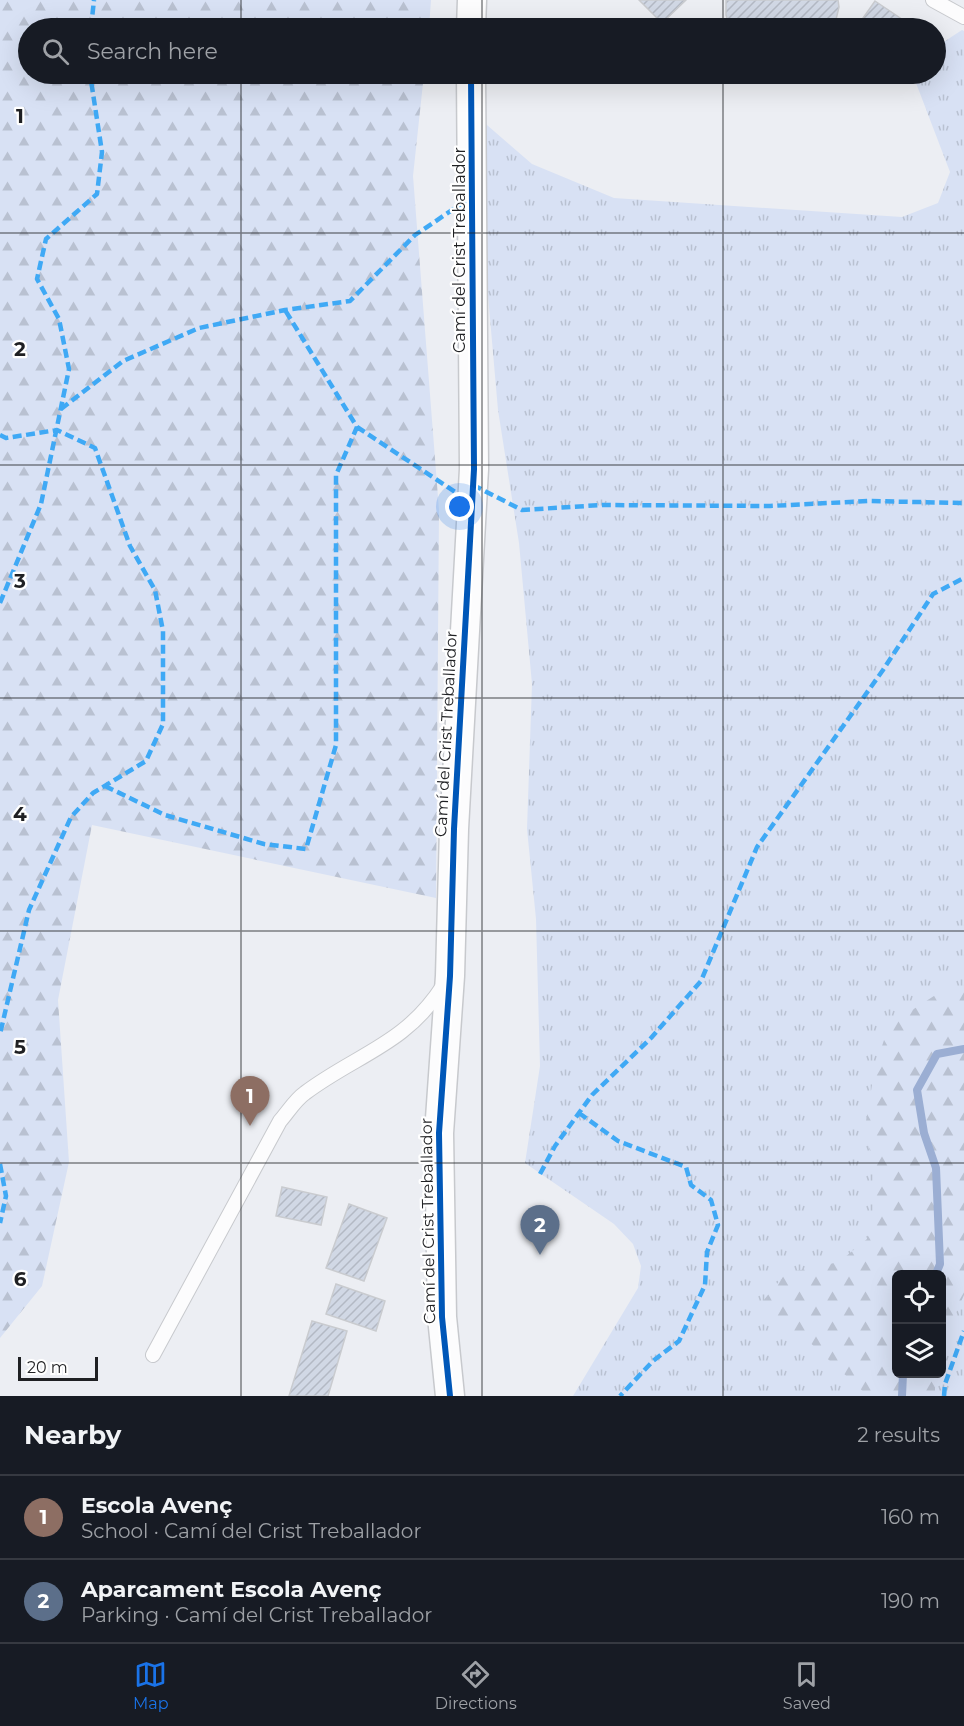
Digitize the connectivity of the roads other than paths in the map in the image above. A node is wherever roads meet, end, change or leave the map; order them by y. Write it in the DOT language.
graph roads {
  1 [pos="472,0"];
  2 [pos="933,0"];
  3 [pos="964,17"];
  4 [pos="471,18"];
  5 [pos="471,84"];
  6 [pos="450,976"];
  7 [pos="153,1355"];
  8 [pos="450,1396"];
  1 -- 4 [label="street"];
  2 -- 3 [label="lane"];
  5 -- 6 [label="street, Camí del Crist Treballador"];
  6 -- 7 [label="lane"];
  6 -- 8 [label="street, Camí del Crist Treballador"];
}
